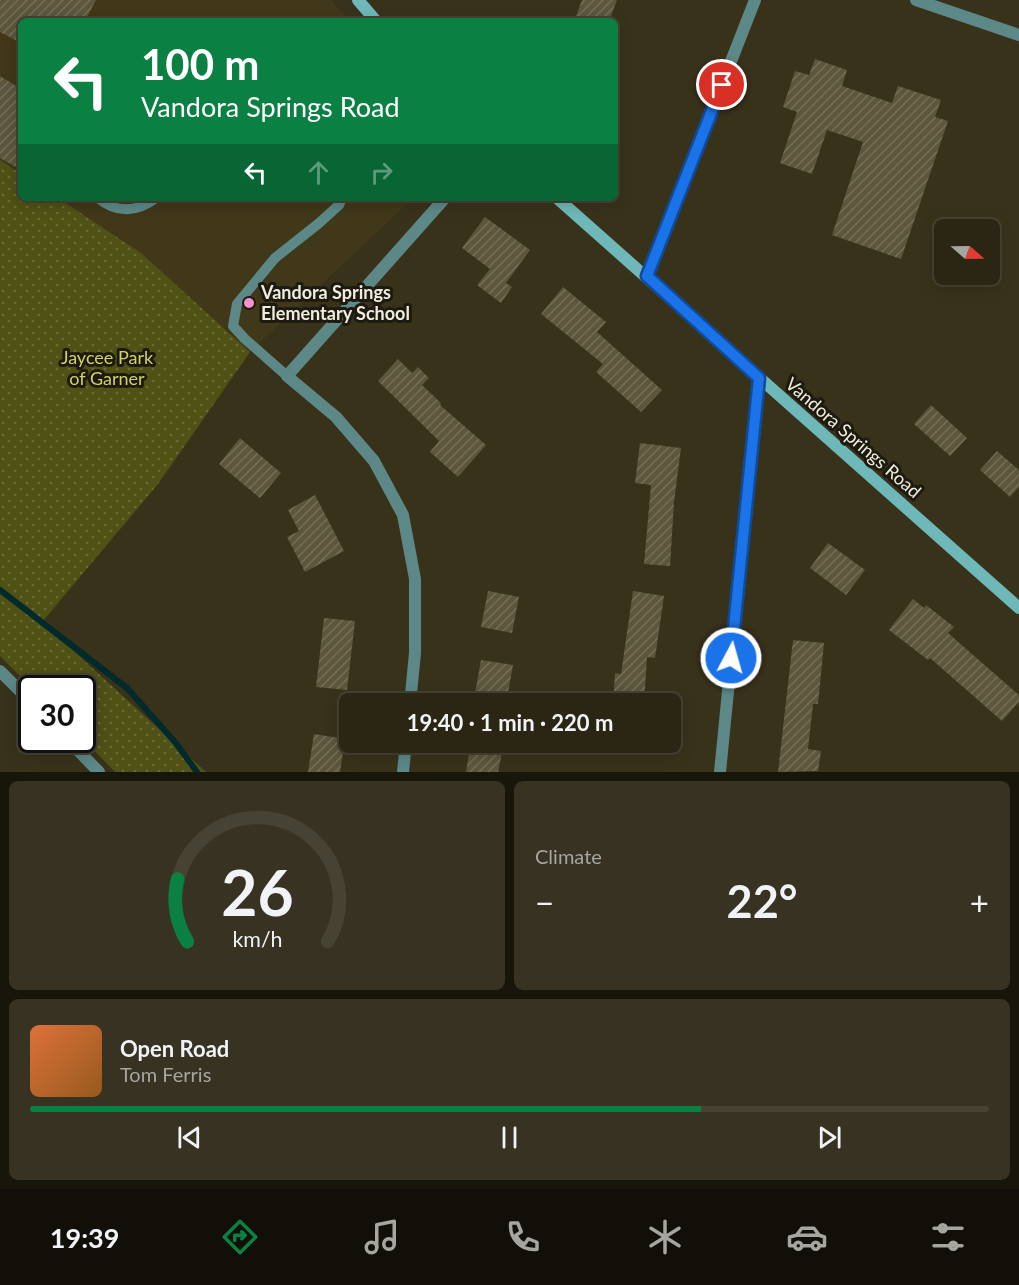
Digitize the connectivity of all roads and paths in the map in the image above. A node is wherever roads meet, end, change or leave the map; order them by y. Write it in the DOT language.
graph roads {
  1 [pos="358,0"];
  2 [pos="755,0"];
  3 [pos="916,0"];
  4 [pos="373,18"];
  5 [pos="1019,35"];
  6 [pos="102,201"];
  7 [pos="152,201"];
  8 [pos="340,201"];
  9 [pos="442,201"];
  10 [pos="560,201"];
  11 [pos="647,276"];
  12 [pos="287,376"];
  13 [pos="759,378"];
  14 [pos="1019,608"];
  15 [pos="0,671"];
  16 [pos="18,688"];
  17 [pos="411,693"];
  18 [pos="81,753"];
  19 [pos="405,753"];
  20 [pos="99,772"];
  21 [pos="403,772"];
  22 [pos="720,772"];
  1 -- 4 [label="street"];
  2 -- 11 [label="street"];
  3 -- 5 [label="street"];
  6 -- 7 [label="lane"];
  8 -- 12 [label="lane"];
  9 -- 12 [label="street"];
  10 -- 11 [label="street, Vandora Springs Road"];
  11 -- 13 [label="street, Vandora Springs Road"];
  12 -- 17 [label="street"];
  13 -- 14 [label="street, Vandora Springs Road"];
  13 -- 22 [label="street"];
  15 -- 16 [label="street"];
  18 -- 20 [label="street"];
  19 -- 21 [label="street"];
}
